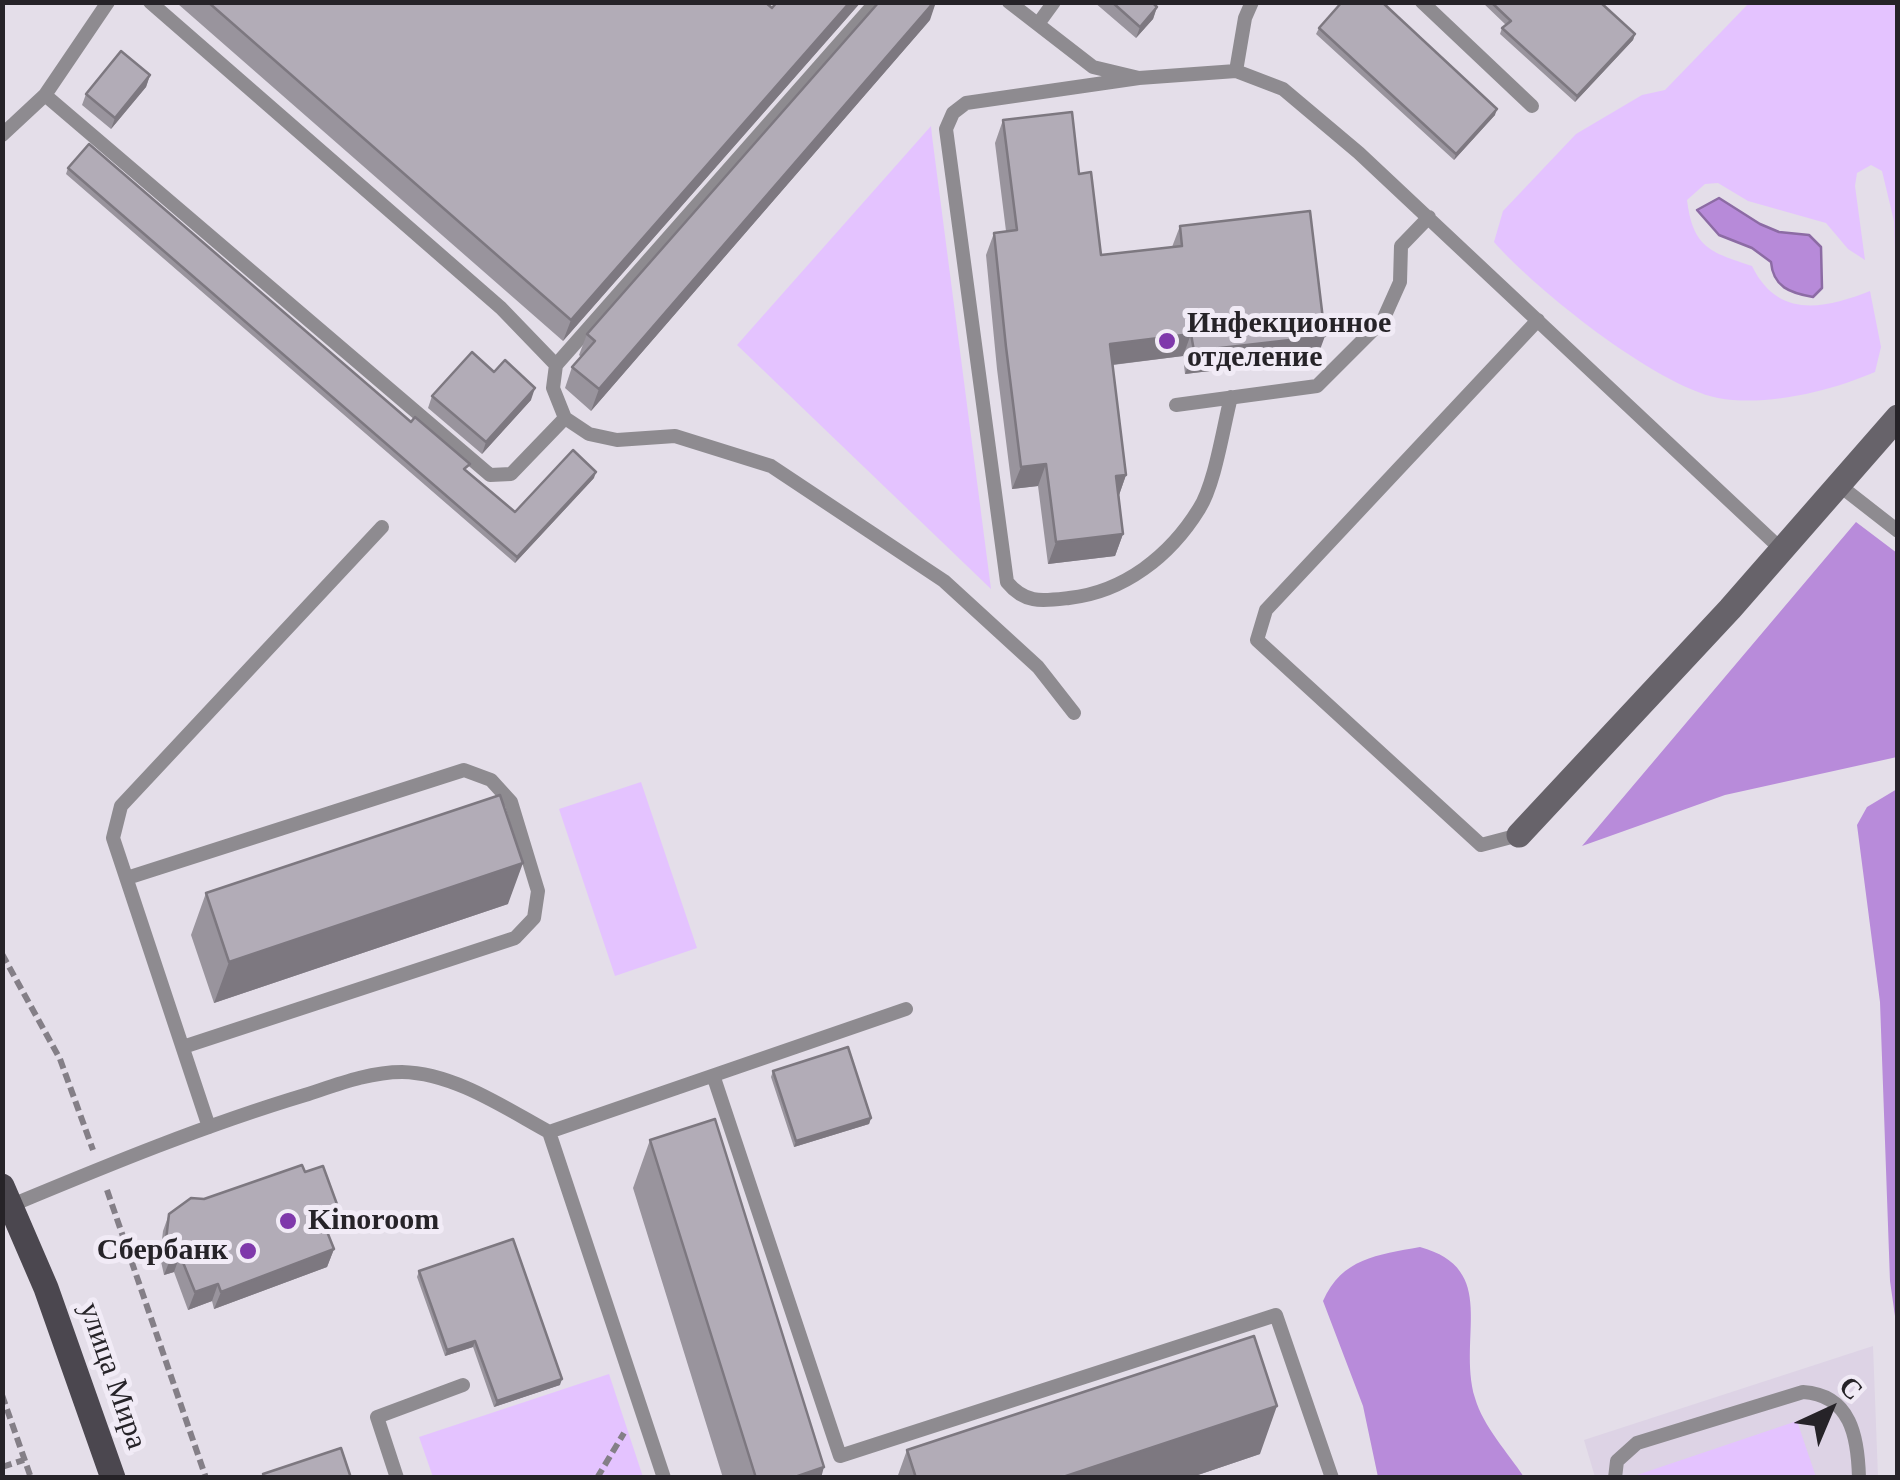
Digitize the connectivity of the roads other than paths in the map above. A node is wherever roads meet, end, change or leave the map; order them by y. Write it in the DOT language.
graph roads {
  1 [pos="108,2"];
  2 [pos="150,2"];
  3 [pos="876,2"];
  4 [pos="1009,2"];
  5 [pos="1054,2"];
  6 [pos="1252,2"];
  7 [pos="1422,2"];
  8 [pos="1038,24"];
  9 [pos="1236,71"];
  10 [pos="1140,78"];
  11 [pos="45,94"];
  12 [pos="1532,106"];
  13 [pos="2,135"];
  14 [pos="1428,217"];
  15 [pos="1538,320"];
  16 [pos="556,365"];
  17 [pos="1232,397"];
  18 [pos="1176,405"];
  19 [pos="565,418"];
  20 [pos="1898,418"];
  21 [pos="1839,484"];
  22 [pos="382,527"];
  23 [pos="1898,531"];
  24 [pos="1782,550"];
  25 [pos="1074,713"];
  26 [pos="1518,835"];
  27 [pos="126,878"];
  28 [pos="906,1009"];
  29 [pos="182,1047"];
  30 [pos="714,1078"];
  31 [pos="209,1127"];
  32 [pos="549,1132"];
  33 [pos="7,1195"];
  34 [pos="462,1384"];
  35 [pos="113,1478"];
  36 [pos="397,1478"];
  37 [pos="664,1478"];
  38 [pos="1332,1478"];
  39 [pos="1615,1478"];
  40 [pos="1859,1478"];
  1 -- 11 [label="lane"];
  2 -- 16 [label="lane"];
  3 -- 16 [label="lane"];
  4 -- 8 [label="lane"];
  5 -- 8 [label="lane"];
  6 -- 9 [label="lane"];
  7 -- 12 [label="lane"];
  8 -- 10 [label="lane"];
  9 -- 10 [label="lane"];
  9 -- 14 [label="lane"];
  10 -- 17 [label="lane"];
  11 -- 13 [label="lane"];
  11 -- 19 [label="lane"];
  14 -- 15 [label="lane"];
  14 -- 17 [label="lane"];
  15 -- 24 [label="lane"];
  15 -- 26 [label="lane"];
  16 -- 19 [label="lane"];
  17 -- 18 [label="lane"];
  19 -- 25 [label="lane"];
  20 -- 21 [label="street"];
  21 -- 23 [label="lane"];
  21 -- 24 [label="street"];
  22 -- 27 [label="lane"];
  24 -- 26 [label="street"];
  27 -- 29 [label="lane"];
  27 -- 29 [label="lane"];
  28 -- 30 [label="lane"];
  29 -- 31 [label="lane"];
  30 -- 32 [label="lane"];
  30 -- 38 [label="lane"];
  31 -- 32 [label="lane"];
  31 -- 33 [label="lane"];
  32 -- 37 [label="lane"];
  33 -- 35 [label="main road, улица Мира"];
  34 -- 36 [label="lane"];
  39 -- 40 [label="lane"];
}
